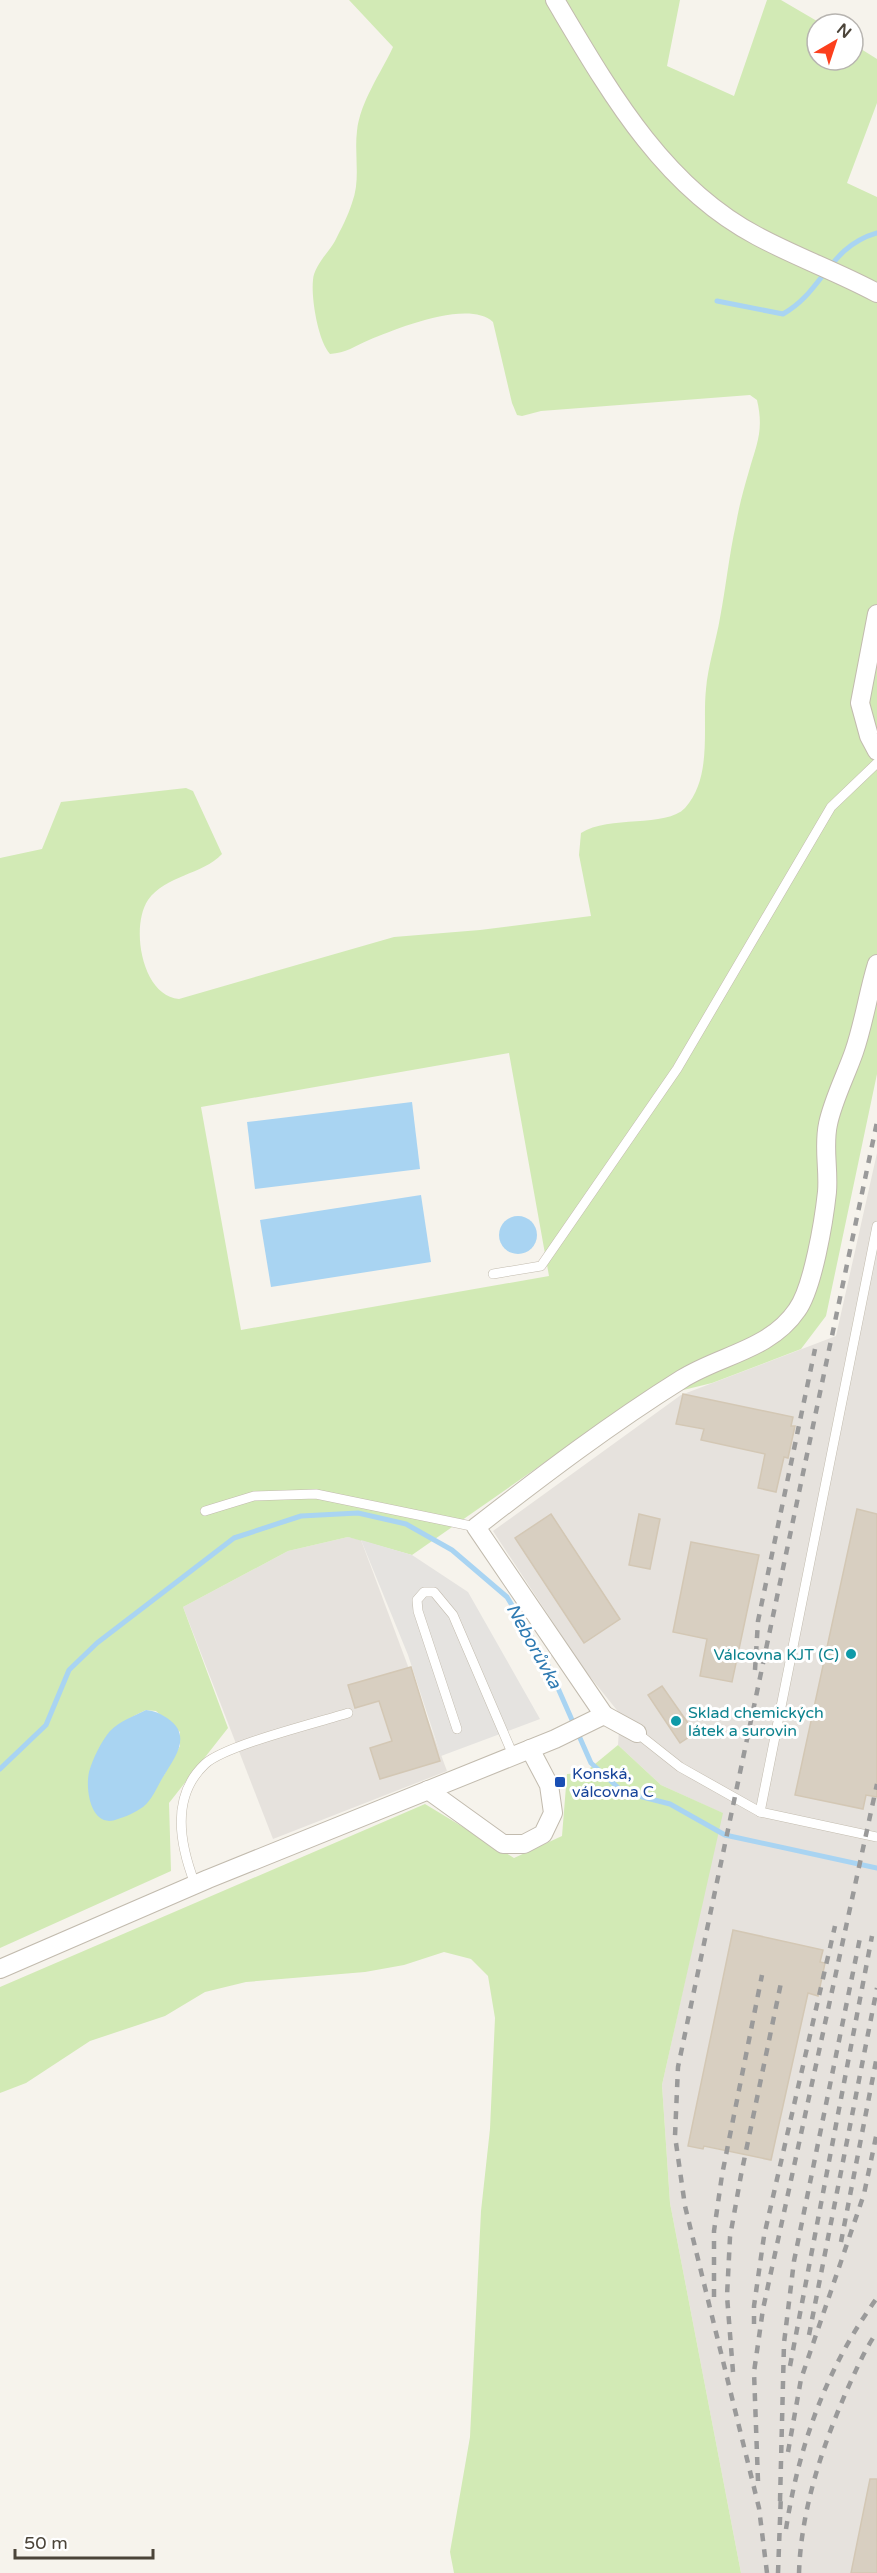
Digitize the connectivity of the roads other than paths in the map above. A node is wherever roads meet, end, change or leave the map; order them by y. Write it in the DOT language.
graph roads {
  1 [pos="555,0"];
  2 [pos="877,293"];
  3 [pos="877,614"];
  4 [pos="877,751"];
  5 [pos="877,763"];
  6 [pos="877,964"];
  7 [pos="877,1226"];
  8 [pos="493,1274"];
  9 [pos="205,1511"];
  10 [pos="476,1527"];
  11 [pos="348,1713"];
  12 [pos="600,1717"];
  13 [pos="457,1729"];
  14 [pos="637,1733"];
  15 [pos="522,1752"];
  16 [pos="428,1790"];
  17 [pos="760,1812"];
  18 [pos="877,1837"];
  19 [pos="195,1884"];
  20 [pos="0,1969"];
  1 -- 2 [label="street"];
  3 -- 4 [label="street"];
  5 -- 8 [label="lane"];
  6 -- 10 [label="street"];
  7 -- 17 [label="lane"];
  9 -- 10 [label="lane"];
  10 -- 12 [label="street"];
  11 -- 19 [label="lane"];
  12 -- 14 [label="street"];
  12 -- 15 [label="street"];
  13 -- 15 [label="lane"];
  14 -- 17 [label="lane"];
  15 -- 16 [label="street"];
  15 -- 16 [label="street"];
  16 -- 19 [label="street"];
  17 -- 18 [label="lane"];
  19 -- 20 [label="street"];
}
